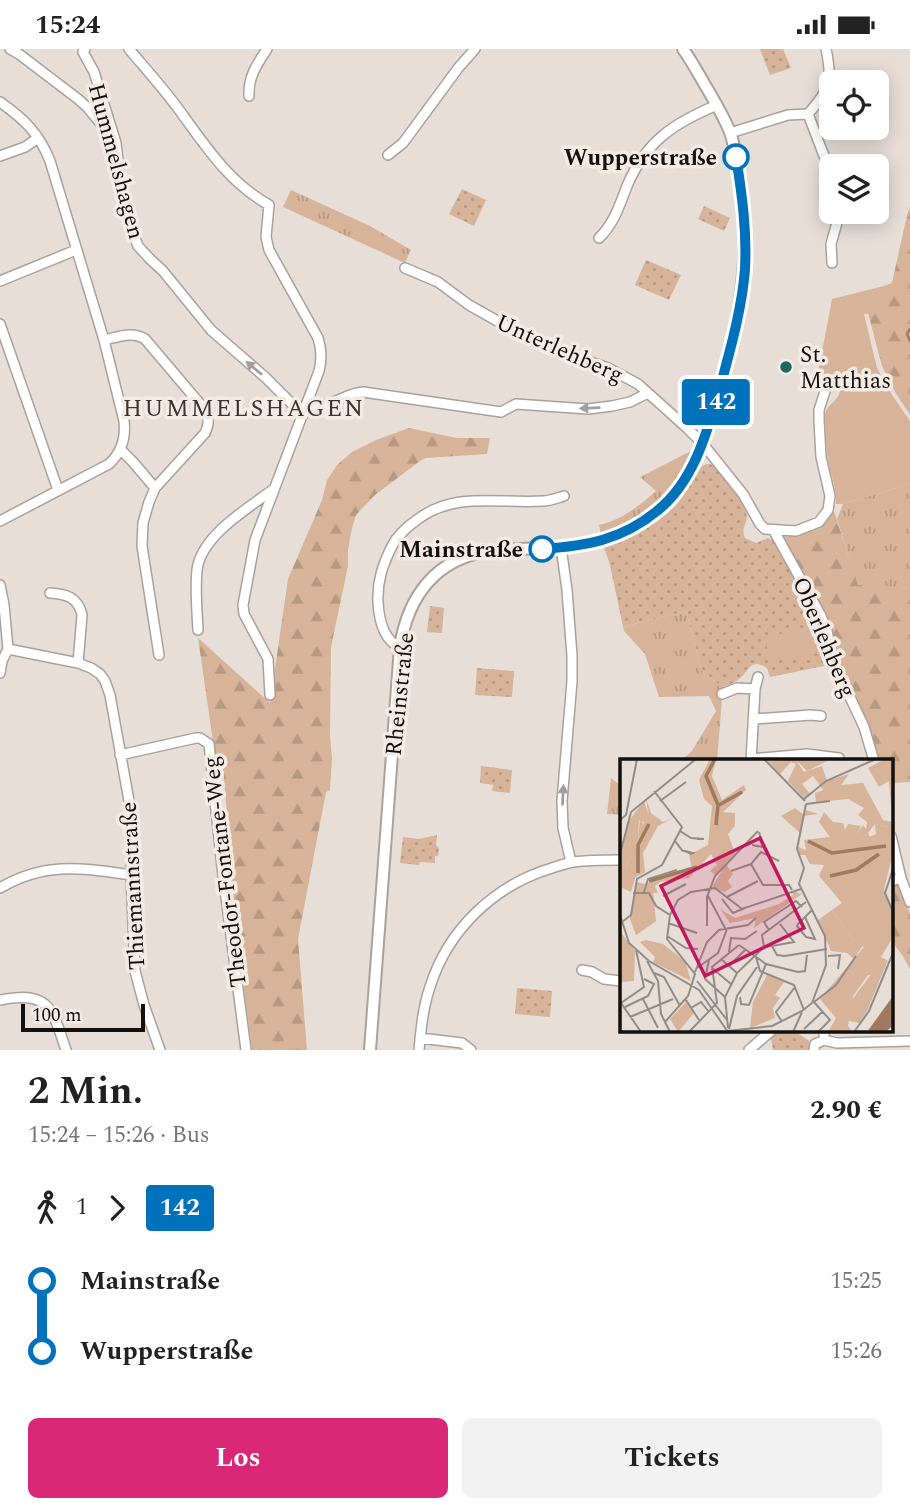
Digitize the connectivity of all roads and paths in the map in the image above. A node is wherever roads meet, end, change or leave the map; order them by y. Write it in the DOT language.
graph roads {
  1 [pos="10,49"];
  2 [pos="128,49"];
  3 [pos="267,49"];
  4 [pos="475,49"];
  5 [pos="682,49"];
  6 [pos="826,49"];
  7 [pos="82,50"];
  8 [pos="249,96"];
  9 [pos="0,102"];
  10 [pos="717,105"];
  11 [pos="808,114"];
  12 [pos="730,133"];
  13 [pos="38,138"];
  14 [pos="116,143"];
  15 [pos="823,154"];
  16 [pos="388,155"];
  17 [pos="0,156"];
  18 [pos="837,224"];
  19 [pos="599,238"];
  20 [pos="76,250"];
  21 [pos="832,263"];
  22 [pos="405,268"];
  23 [pos="0,281"];
  24 [pos="0,324"];
  25 [pos="104,340"];
  26 [pos="825,391"];
  27 [pos="648,393"];
  28 [pos="307,404"];
  29 [pos="303,415"];
  30 [pos="703,444"];
  31 [pos="121,450"];
  32 [pos="155,488"];
  33 [pos="275,488"];
  34 [pos="58,490"];
  35 [pos="564,496"];
  36 [pos="0,520"];
  37 [pos="774,531"];
  38 [pos="561,547"];
  39 [pos="0,585"];
  40 [pos="50,593"];
  41 [pos="198,630"];
  42 [pos="400,647"];
  43 [pos="8,649"];
  44 [pos="159,656"];
  45 [pos="1,661"];
  46 [pos="78,663"];
  47 [pos="0,673"];
  48 [pos="758,677"];
  49 [pos="755,689"];
  50 [pos="722,694"];
  51 [pos="270,695"];
  52 [pos="821,716"];
  53 [pos="754,719"];
  54 [pos="121,755"];
  55 [pos="839,758"];
  56 [pos="751,759"];
  57 [pos="760,759"];
  58 [pos="873,759"];
  59 [pos="892,840"];
  60 [pos="620,860"];
  61 [pos="571,862"];
  62 [pos="131,875"];
  63 [pos="901,878"];
  64 [pos="892,881"];
  65 [pos="0,888"];
  66 [pos="910,902"];
  67 [pos="582,969"];
  68 [pos="620,981"];
  69 [pos="0,1000"];
  70 [pos="769,1033"];
  71 [pos="824,1035"];
  72 [pos="420,1038"];
  73 [pos="910,1041"];
  74 [pos="890,1046"];
  75 [pos="852,1047"];
  76 [pos="66,1050"];
  77 [pos="160,1050"];
  78 [pos="246,1050"];
  79 [pos="370,1050"];
  80 [pos="419,1050"];
  81 [pos="471,1050"];
  82 [pos="749,1050"];
  83 [pos="814,1050"];
  1 -- 14 [label="street"];
  2 -- 28 [label="street"];
  3 -- 8 [label="street"];
  4 -- 16 [label="street"];
  5 -- 10 [label="street, Rheinstraße"];
  6 -- 11 [label="street"];
  7 -- 14 [label="street, Hummelshagen"];
  9 -- 13 [label="street"];
  10 -- 12 [label="street, Rheinstraße"];
  10 -- 19 [label="street"];
  11 -- 12 [label="street"];
  11 -- 15 [label="street"];
  12 -- 30 [label="street, Rheinstraße"];
  13 -- 17 [label="street"];
  13 -- 20 [label="street"];
  29 -- 14 [label="street, Hummelshagen, one-way"];
  18 -- 21 [label="street"];
  20 -- 23 [label="street"];
  20 -- 25 [label="street"];
  22 -- 27 [label="street, Unterlehberg"];
  24 -- 34 [label="street"];
  25 -- 31 [label="street"];
  25 -- 32 [label="street"];
  26 -- 37 [label="street"];
  27 -- 28 [label="street, one-way"];
  27 -- 30 [label="street, Unterlehberg"];
  28 -- 29 [label="street"];
  29 -- 33 [label="street"];
  30 -- 37 [label="street"];
  30 -- 38 [label="street, Rheinstraße"];
  31 -- 32 [label="street"];
  31 -- 34 [label="street"];
  32 -- 44 [label="street"];
  33 -- 41 [label="street"];
  33 -- 51 [label="street"];
  34 -- 36 [label="street"];
  35 -- 42 [label="street"];
  37 -- 58 [label="street, Oberlehberg"];
  38 -- 42 [label="street, Rheinstraße"];
  61 -- 38 [label="street, one-way"];
  39 -- 43 [label="street"];
  40 -- 46 [label="street"];
  42 -- 79 [label="street, Rheinstraße"];
  43 -- 45 [label="street"];
  43 -- 46 [label="street, Thiemannstraße"];
  45 -- 47 [label="street"];
  46 -- 54 [label="street, Thiemannstraße"];
  48 -- 49 [label="street"];
  49 -- 50 [label="street"];
  49 -- 53 [label="street"];
  52 -- 53 [label="street"];
  53 -- 56 [label="street"];
  54 -- 62 [label="street, Thiemannstraße"];
  54 -- 78 [label="street, Theodor-Fontane-Weg"];
  55 -- 57 [label="street"];
  59 -- 63 [label="street"];
  60 -- 61 [label="street"];
  61 -- 72 [label="street"];
  62 -- 65 [label="street"];
  62 -- 77 [label="street, Thiemannstraße"];
  63 -- 64 [label="street"];
  63 -- 66 [label="street"];
  67 -- 68 [label="street"];
  69 -- 76 [label="street"];
  70 -- 82 [label="street"];
  71 -- 75 [label="street"];
  71 -- 83 [label="street"];
  72 -- 80 [label="street"];
  72 -- 81 [label="street"];
  73 -- 74 [label="street"];
  74 -- 75 [label="street"];
}
